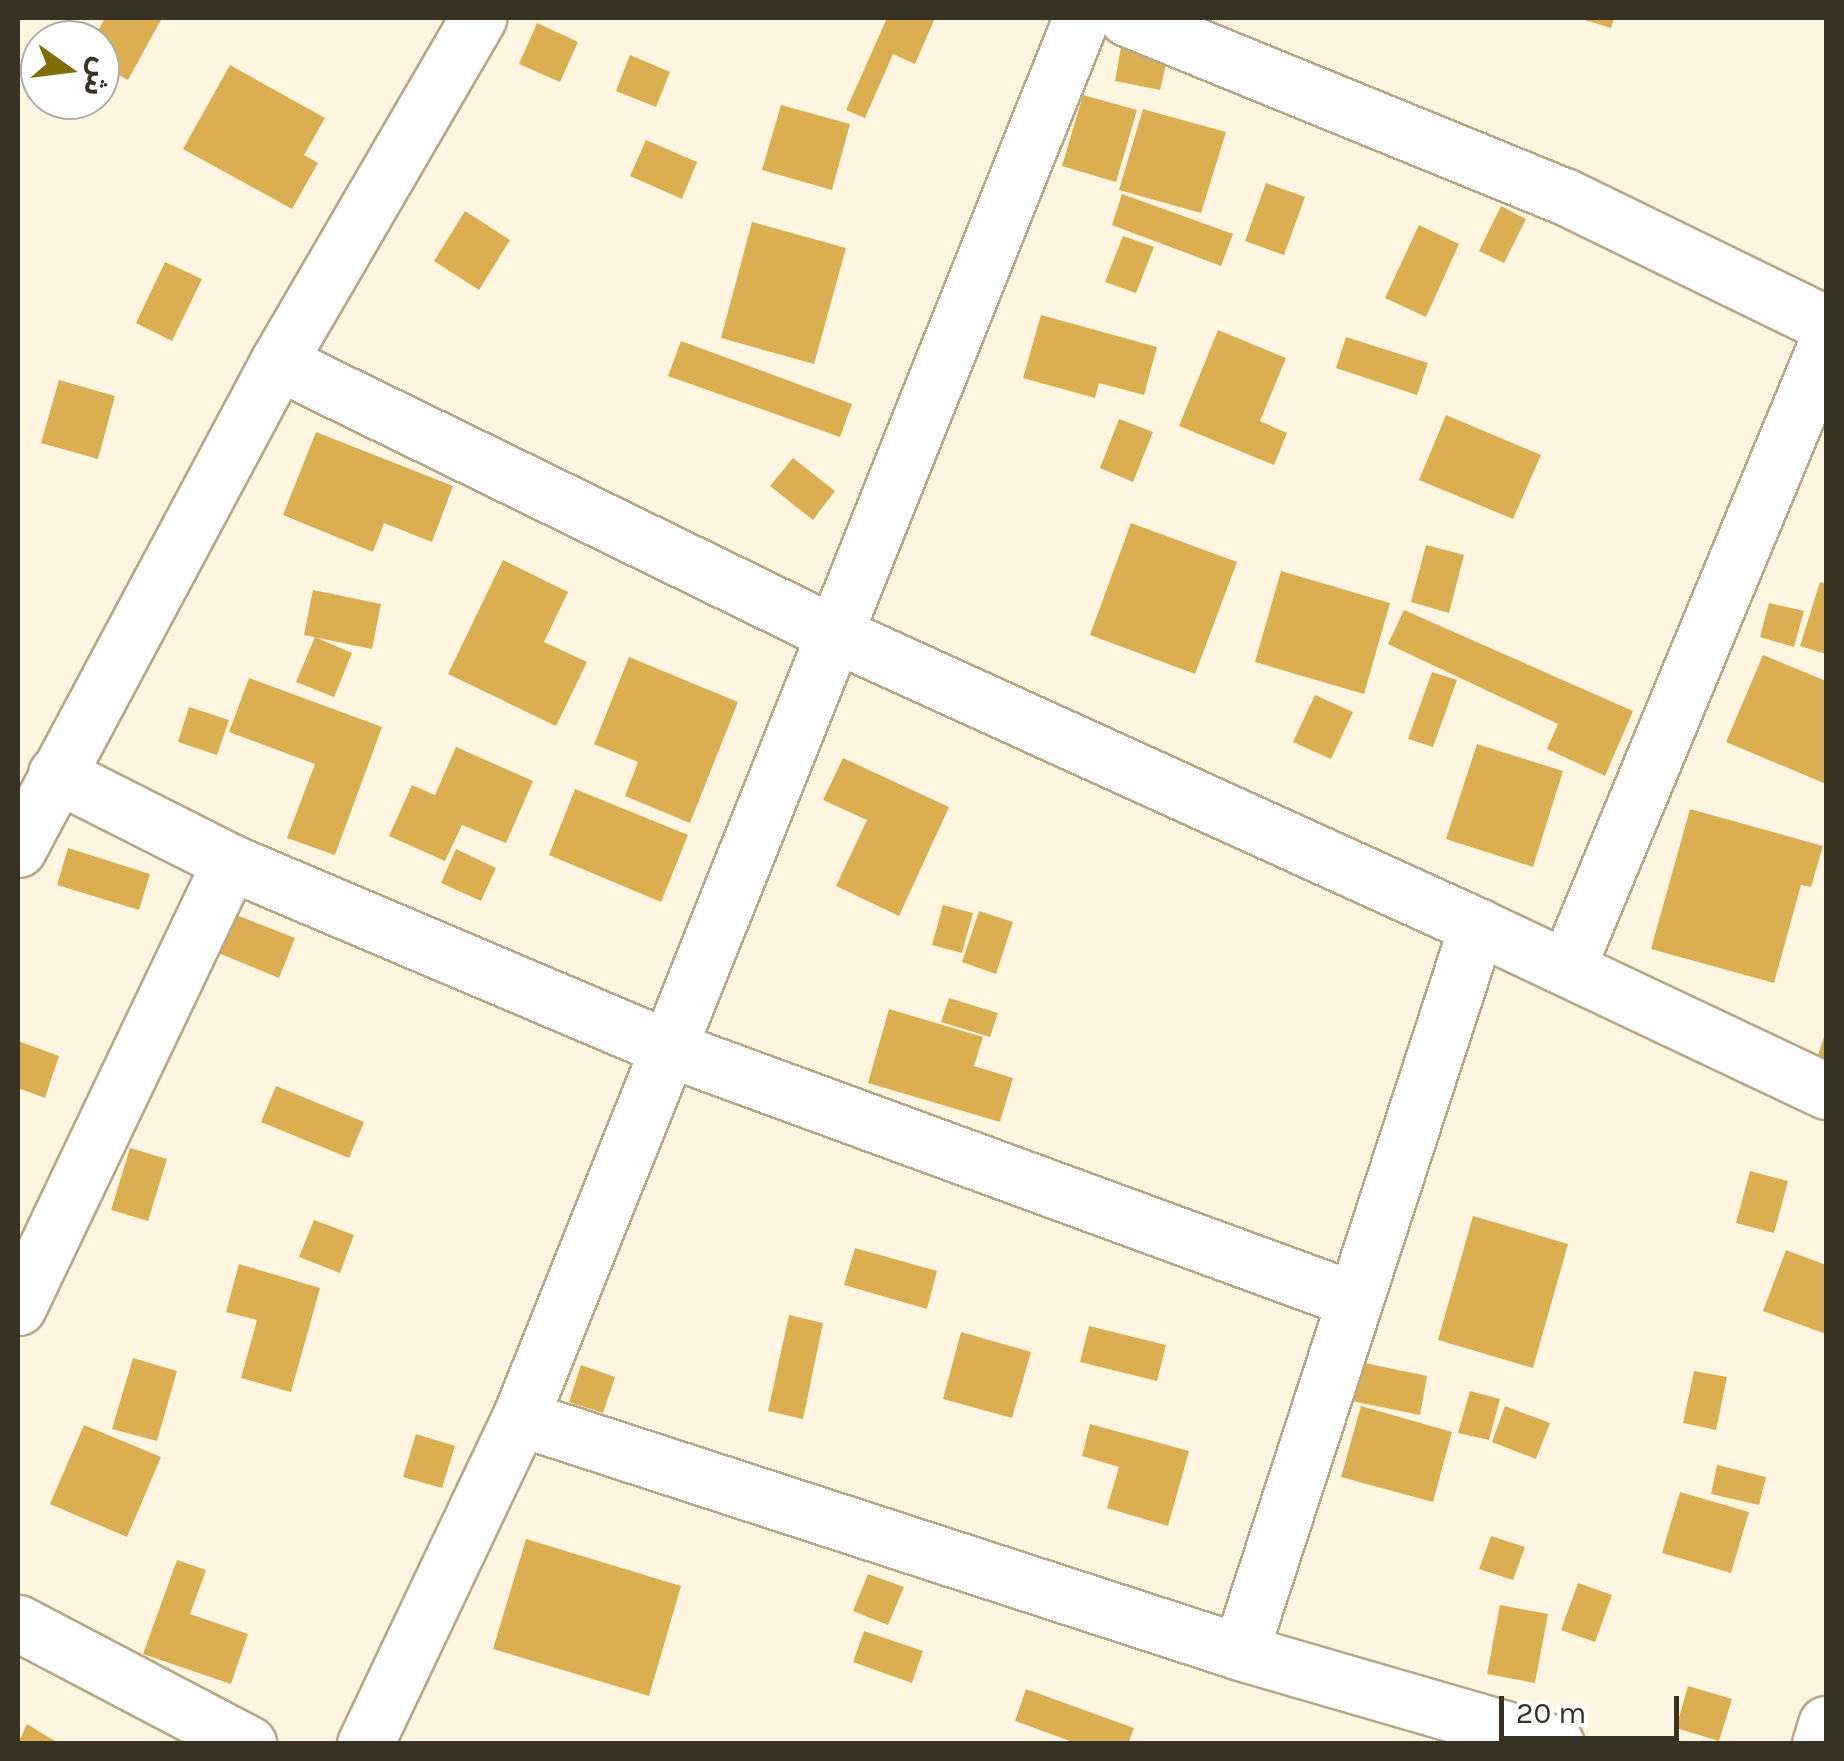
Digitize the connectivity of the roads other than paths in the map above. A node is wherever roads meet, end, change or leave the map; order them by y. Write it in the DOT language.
graph roads {
  1 [pos="478,18"];
  2 [pos="1081,18"];
  3 [pos="1127,18"];
  4 [pos="1826,324"];
  5 [pos="1826,345"];
  6 [pos="278,362"];
  7 [pos="835,634"];
  8 [pos="56,774"];
  9 [pos="18,849"];
  10 [pos="230,862"];
  11 [pos="1477,926"];
  12 [pos="1567,968"];
  13 [pos="670,1049"];
  14 [pos="1826,1091"];
  15 [pos="1352,1299"];
  16 [pos="18,1308"];
  17 [pos="520,1418"];
  18 [pos="18,1623"];
  19 [pos="1240,1652"];
  20 [pos="1826,1724"];
  21 [pos="248,1744"];
  22 [pos="365,1744"];
  23 [pos="1556,1744"];
  24 [pos="1820,1744"];
  1 -- 6 [label="street"];
  2 -- 7 [label="street"];
  3 -- 4 [label="street"];
  5 -- 12 [label="street"];
  6 -- 7 [label="street"];
  6 -- 8 [label="street"];
  7 -- 11 [label="street"];
  7 -- 13 [label="street"];
  8 -- 9 [label="street"];
  8 -- 10 [label="street"];
  10 -- 13 [label="street"];
  10 -- 16 [label="street"];
  11 -- 12 [label="street"];
  11 -- 15 [label="street"];
  12 -- 14 [label="street"];
  13 -- 15 [label="street"];
  13 -- 17 [label="street"];
  15 -- 19 [label="street"];
  17 -- 19 [label="street"];
  17 -- 22 [label="street"];
  18 -- 21 [label="street"];
  19 -- 23 [label="street"];
  20 -- 24 [label="street"];
}
